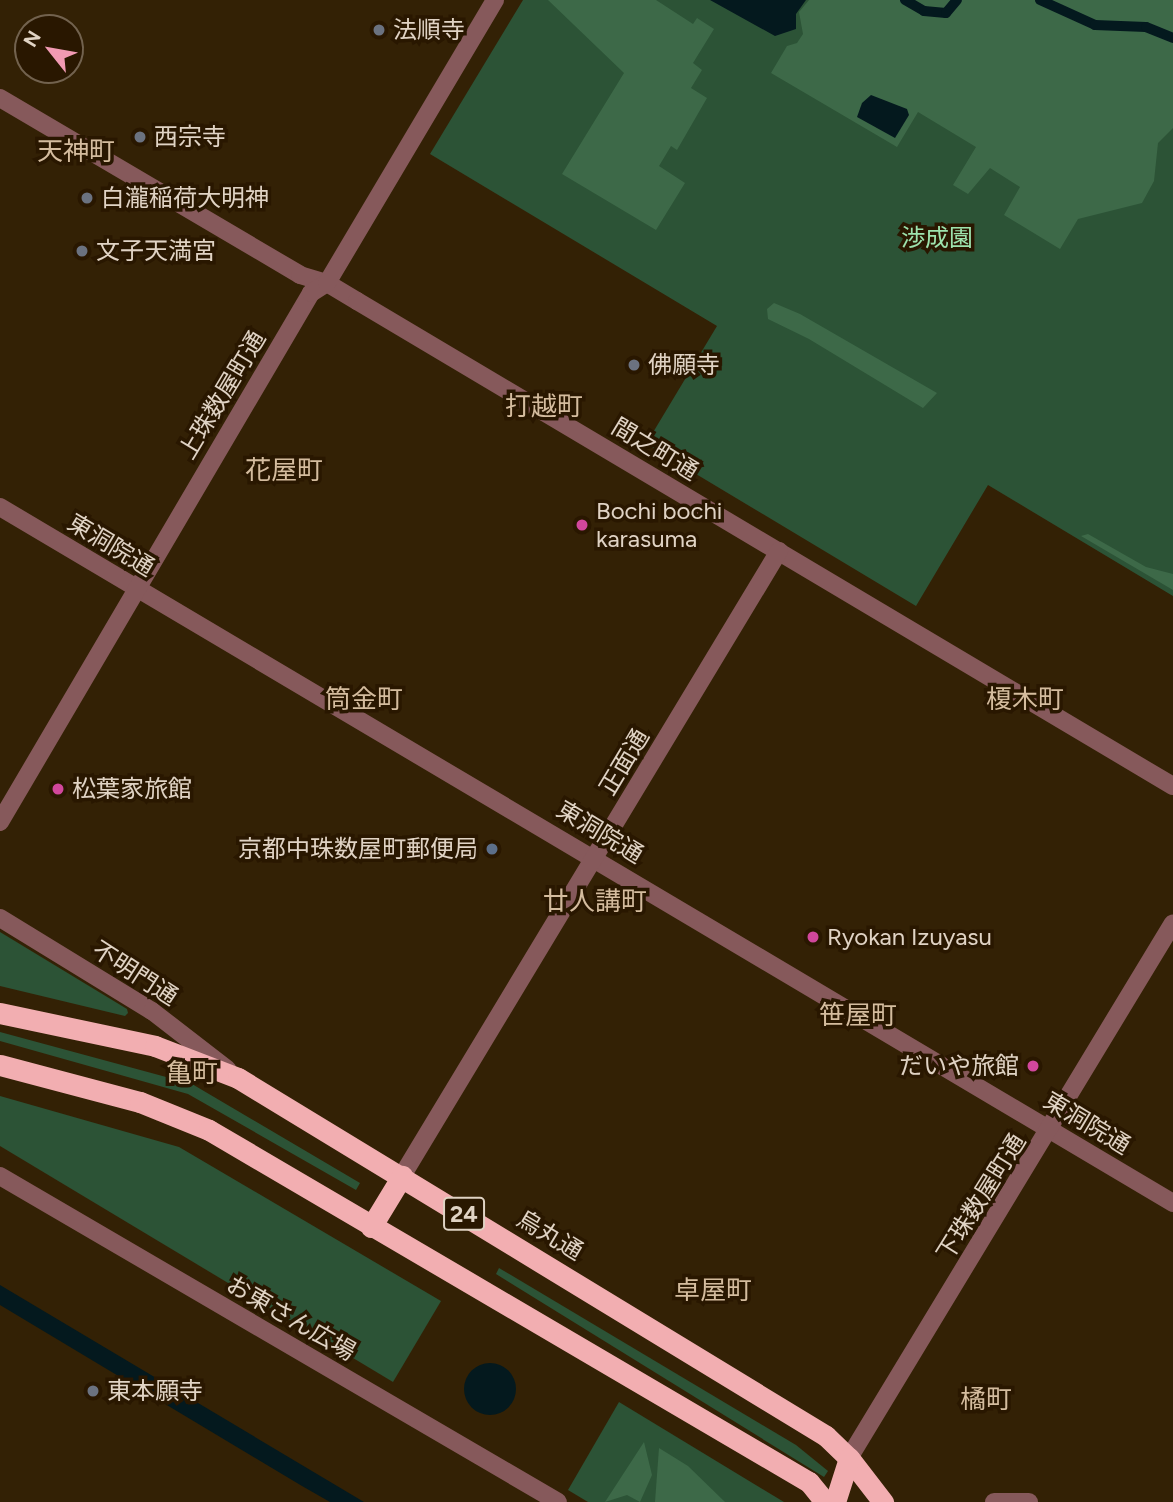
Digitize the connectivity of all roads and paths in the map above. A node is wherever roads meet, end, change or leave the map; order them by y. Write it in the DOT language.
graph roads {
  1 [pos="495,0"];
  2 [pos="0,97"];
  3 [pos="327,283"];
  4 [pos="0,507"];
  5 [pos="779,551"];
  6 [pos="137,589"];
  7 [pos="1173,786"];
  8 [pos="0,822"];
  9 [pos="595,858"];
  10 [pos="0,918"];
  11 [pos="1173,923"];
  12 [pos="0,1013"];
  13 [pos="0,1065"];
  14 [pos="238,1077"];
  15 [pos="1051,1130"];
  16 [pos="0,1176"];
  17 [pos="402,1176"];
  18 [pos="1173,1203"];
  19 [pos="371,1227"];
  20 [pos="849,1458"];
  21 [pos="558,1502"];
  22 [pos="825,1502"];
  23 [pos="835,1502"];
  24 [pos="883,1502"];
  25 [pos="994,1502"];
  26 [pos="1029,1502"];
  1 -- 3 [label="street, 上珠数屋町通"];
  2 -- 3 [label="street, 間之町通"];
  3 -- 5 [label="street, 間之町通"];
  3 -- 6 [label="street, 上珠数屋町通"];
  4 -- 6 [label="street, 東洞院通"];
  5 -- 7 [label="street, 間之町通"];
  5 -- 9 [label="street, 正面通"];
  6 -- 8 [label="street, 上珠数屋町通"];
  6 -- 9 [label="street, 東洞院通"];
  9 -- 15 [label="street, 東洞院通"];
  9 -- 17 [label="street, 正面通"];
  10 -- 14 [label="street, 不明門通"];
  11 -- 15 [label="street, 下珠数屋町通"];
  12 -- 14 [label="highway, 烏丸通 / 24"];
  13 -- 19 [label="highway, 24"];
  14 -- 17 [label="highway, 烏丸通 / 24"];
  15 -- 18 [label="street, 東洞院通"];
  15 -- 20 [label="street, 下珠数屋町通"];
  16 -- 21 [label="street, お東さん広場"];
  17 -- 19 [label="highway"];
  17 -- 20 [label="highway, 烏丸通 / 24"];
  19 -- 22 [label="highway, 24"];
  20 -- 23 [label="highway"];
  20 -- 24 [label="highway, 烏丸通 / 24"];
  25 -- 26 [label="street"];
}
